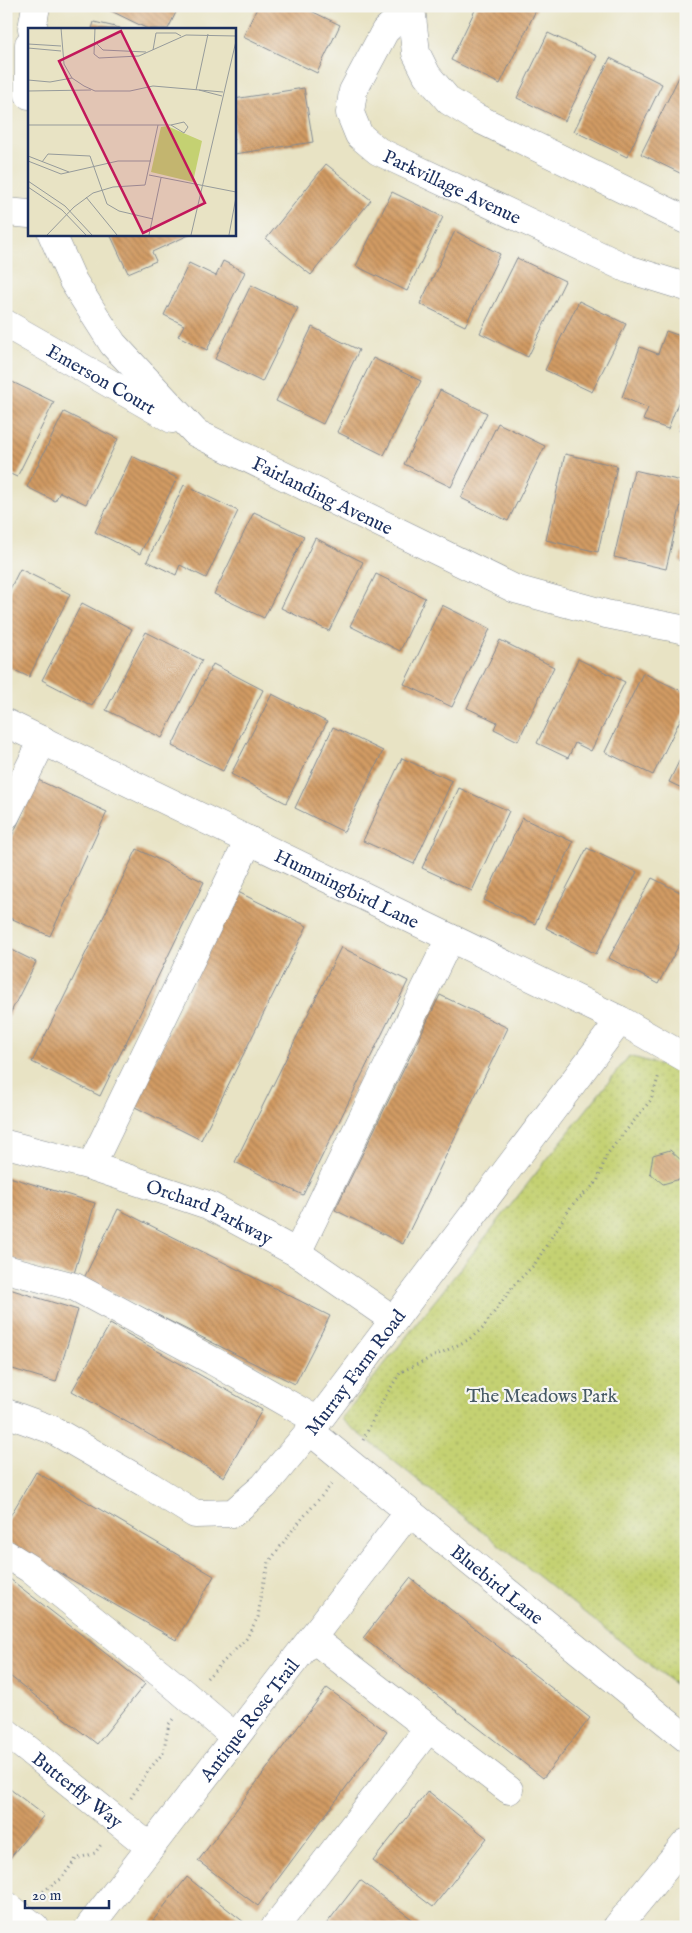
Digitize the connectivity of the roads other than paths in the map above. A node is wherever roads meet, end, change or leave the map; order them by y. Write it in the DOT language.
graph roads {
  1 [pos="36,6"];
  2 [pos="412,7"];
  3 [pos="32,28"];
  4 [pos="6,212"];
  5 [pos="28,214"];
  6 [pos="686,220"];
  7 [pos="52,235"];
  8 [pos="686,287"];
  9 [pos="6,324"];
  10 [pos="196,433"];
  11 [pos="686,630"];
  12 [pos="6,722"];
  13 [pos="42,740"];
  14 [pos="6,815"];
  15 [pos="249,840"];
  16 [pos="450,938"];
  17 [pos="620,1020"];
  18 [pos="686,1058"];
  19 [pos="6,1144"];
  20 [pos="91,1166"];
  21 [pos="297,1253"];
  22 [pos="6,1269"];
  23 [pos="394,1320"];
  24 [pos="6,1413"];
  25 [pos="314,1426"];
  26 [pos="409,1512"];
  27 [pos="6,1554"];
  28 [pos="312,1638"];
  29 [pos="429,1728"];
  30 [pos="6,1732"];
  31 [pos="235,1737"];
  32 [pos="686,1738"];
  33 [pos="508,1790"];
  34 [pos="686,1843"];
  35 [pos="150,1847"];
  36 [pos="6,1904"];
  37 [pos="35,1927"];
  38 [pos="89,1927"];
  39 [pos="276,1927"];
  40 [pos="618,1927"];
  1 -- 3 [label="street"];
  2 -- 6 [label="street, Parkvillage Avenue"];
  2 -- 8 [label="street, Parkvillage Avenue"];
  4 -- 5 [label="street"];
  7 -- 10 [label="street, Fairlanding Avenue"];
  9 -- 10 [label="street, Emerson Court"];
  10 -- 11 [label="street, Fairlanding Avenue"];
  12 -- 13 [label="street, Hummingbird Lane"];
  13 -- 14 [label="street"];
  13 -- 15 [label="street, Hummingbird Lane"];
  15 -- 16 [label="street, Hummingbird Lane"];
  15 -- 20 [label="street"];
  16 -- 17 [label="street, Hummingbird Lane"];
  16 -- 21 [label="street"];
  17 -- 18 [label="street, Hummingbird Lane"];
  17 -- 23 [label="street, Murray Farm Road"];
  19 -- 20 [label="street, Orchard Parkway"];
  20 -- 21 [label="street, Orchard Parkway"];
  21 -- 23 [label="street, Orchard Parkway"];
  22 -- 25 [label="street, Bluebird Lane"];
  23 -- 25 [label="street, Murray Farm Road"];
  24 -- 25 [label="street, Murray Farm Road"];
  25 -- 26 [label="street, Bluebird Lane"];
  26 -- 28 [label="street, Antique Rose Trail"];
  26 -- 32 [label="street, Bluebird Lane"];
  27 -- 31 [label="street"];
  28 -- 29 [label="street"];
  28 -- 31 [label="street, Antique Rose Trail"];
  29 -- 33 [label="street"];
  29 -- 39 [label="street"];
  30 -- 35 [label="street, Butterfly Way"];
  31 -- 35 [label="street, Antique Rose Trail"];
  34 -- 40 [label="street"];
  35 -- 38 [label="street, Antique Rose Trail"];
  36 -- 37 [label="street"];
}
